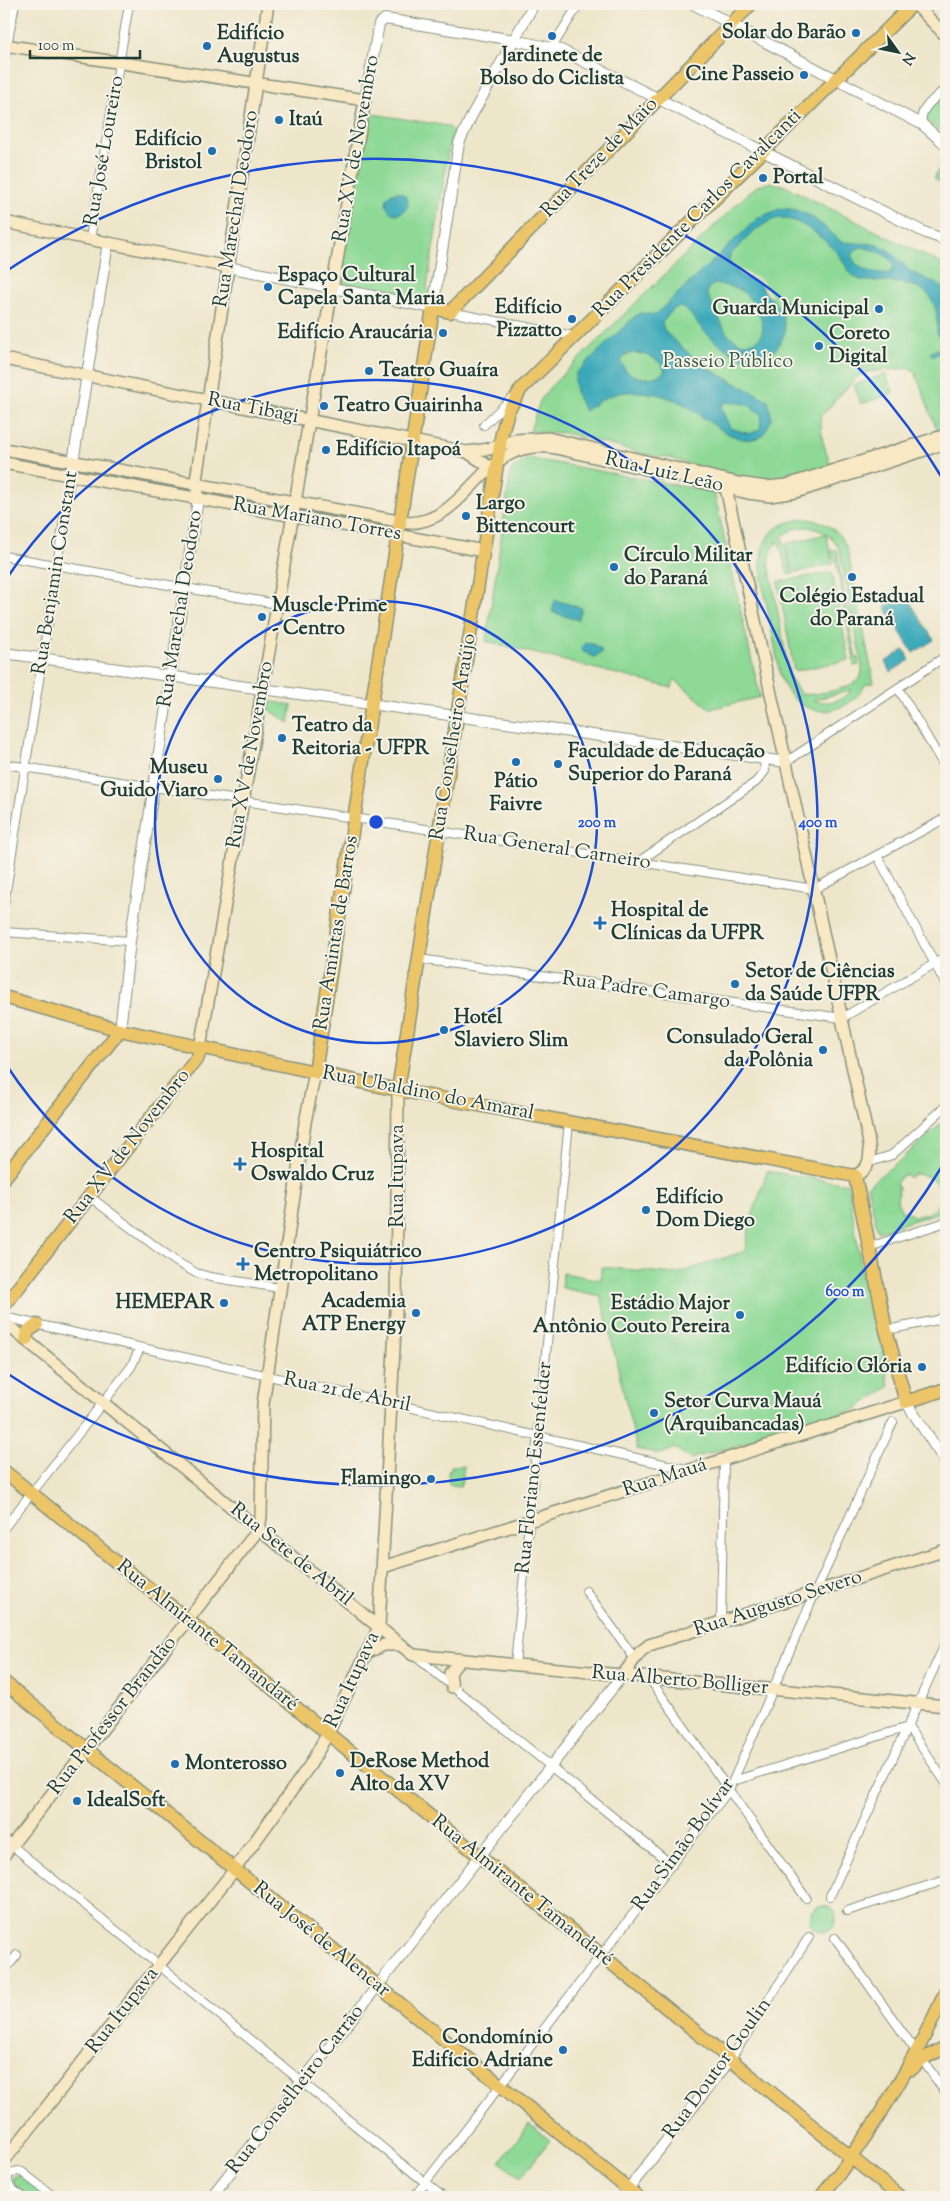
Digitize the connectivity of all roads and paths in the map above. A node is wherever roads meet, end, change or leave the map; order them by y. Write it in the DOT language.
graph roads {
  1 [pos="15,4"];
  2 [pos="130,4"];
  3 [pos="268,4"];
  4 [pos="534,4"];
  5 [pos="579,4"];
  6 [pos="693,4"];
  7 [pos="751,4"];
  8 [pos="914,4"];
  9 [pos="731,24"];
  10 [pos="946,36"];
  11 [pos="514,40"];
  12 [pos="5,45"];
  13 [pos="552,47"];
  14 [pos="4,60"];
  15 [pos="120,62"];
  16 [pos="835,80"];
  17 [pos="256,83"];
  18 [pos="946,88"];
  19 [pos="658,98"];
  20 [pos="365,100"];
  21 [pos="923,126"];
  22 [pos="946,145"];
  23 [pos="763,151"];
  24 [pos="4,222"];
  25 [pos="90,239"];
  26 [pos="946,240"];
  27 [pos="108,243"];
  28 [pos="228,267"];
  29 [pos="332,288"];
  30 [pos="433,308"];
  31 [pos="450,312"];
  32 [pos="574,336"];
  33 [pos="4,360"];
  34 [pos="87,376"];
  35 [pos="521,389"];
  36 [pos="208,400"];
  37 [pos="308,420"];
  38 [pos="484,425"];
  39 [pos="946,435"];
  40 [pos="413,442"];
  41 [pos="501,443"];
  42 [pos="946,443"];
  43 [pos="4,449"];
  44 [pos="467,452"];
  45 [pos="4,456"];
  46 [pos="74,462"];
  47 [pos="4,463"];
  48 [pos="18,466"];
  49 [pos="494,469"];
  50 [pos="71,475"];
  51 [pos="163,478"];
  52 [pos="195,484"];
  53 [pos="123,485"];
  54 [pos="726,488"];
  55 [pos="198,499"];
  56 [pos="294,502"];
  57 [pos="350,513"];
  58 [pos="292,516"];
  59 [pos="400,522"];
  60 [pos="415,523"];
  61 [pos="361,528"];
  62 [pos="398,535"];
  63 [pos="432,541"];
  64 [pos="484,551"];
  65 [pos="4,556"];
  66 [pos="57,566"];
  67 [pos="184,588"];
  68 [pos="277,604"];
  69 [pos="4,653"];
  70 [pos="946,656"];
  71 [pos="42,658"];
  72 [pos="171,676"];
  73 [pos="898,688"];
  74 [pos="262,689"];
  75 [pos="372,705"];
  76 [pos="457,716"];
  77 [pos="764,759"];
  78 [pos="786,762"];
  79 [pos="4,764"];
  80 [pos="25,767"];
  81 [pos="946,769"];
  82 [pos="154,787"];
  83 [pos="243,801"];
  84 [pos="946,818"];
  85 [pos="354,819"];
  86 [pos="439,831"];
  87 [pos="877,855"];
  88 [pos="638,862"];
  89 [pos="814,889"];
  90 [pos="4,904"];
  91 [pos="4,932"];
  92 [pos="130,941"];
  93 [pos="946,958"];
  94 [pos="419,959"];
  95 [pos="935,964"];
  96 [pos="946,985"];
  97 [pos="4,996"];
  98 [pos="842,1018"];
  99 [pos="120,1030"];
  100 [pos="200,1048"];
  101 [pos="315,1072"];
  102 [pos="398,1090"];
  103 [pos="946,1106"];
  104 [pos="570,1122"];
  105 [pos="870,1162"];
  106 [pos="855,1176"];
  107 [pos="4,1178"];
  108 [pos="90,1197"];
  109 [pos="946,1222"];
  110 [pos="869,1247"];
  111 [pos="280,1288"];
  112 [pos="4,1306"];
  113 [pos="946,1315"];
  114 [pos="4,1317"];
  115 [pos="4,1322"];
  116 [pos="37,1325"];
  117 [pos="886,1330"];
  118 [pos="26,1340"];
  119 [pos="140,1348"];
  120 [pos="267,1376"];
  121 [pos="946,1389"];
  122 [pos="103,1402"];
  123 [pos="906,1402"];
  124 [pos="392,1403"];
  125 [pos="893,1422"];
  126 [pos="538,1436"];
  127 [pos="724,1459"];
  128 [pos="946,1463"];
  129 [pos="691,1470"];
  130 [pos="4,1471"];
  131 [pos="31,1493"];
  132 [pos="529,1521"];
  133 [pos="4,1528"];
  134 [pos="259,1529"];
  135 [pos="946,1550"];
  136 [pos="383,1567"];
  137 [pos="586,1591"];
  138 [pos="815,1592"];
  139 [pos="188,1620"];
  140 [pos="721,1622"];
  141 [pos="379,1627"];
  142 [pos="946,1642"];
  143 [pos="402,1645"];
  144 [pos="366,1653"];
  145 [pos="413,1655"];
  146 [pos="460,1659"];
  147 [pos="635,1659"];
  148 [pos="515,1665"];
  149 [pos="622,1676"];
  150 [pos="649,1678"];
  151 [pos="4,1682"];
  152 [pos="452,1686"];
  153 [pos="773,1690"];
  154 [pos="918,1704"];
  155 [pos="946,1706"];
  156 [pos="908,1726"];
  157 [pos="328,1734"];
  158 [pos="86,1749"];
  159 [pos="550,1766"];
  160 [pos="733,1781"];
  161 [pos="946,1784"];
  162 [pos="729,1790"];
  163 [pos="7,1842"];
  164 [pos="4,1855"];
  165 [pos="479,1856"];
  166 [pos="672,1865"];
  167 [pos="235,1870"];
  168 [pos="946,1880"];
  169 [pos="830,1896"];
  170 [pos="806,1898"];
  171 [pos="847,1911"];
  172 [pos="809,1937"];
  173 [pos="836,1938"];
  174 [pos="17,1955"];
  175 [pos="601,1955"];
  176 [pos="159,1965"];
  177 [pos="4,1971"];
  178 [pos="378,1986"];
  179 [pos="946,1991"];
  180 [pos="931,2026"];
  181 [pos="946,2047"];
  182 [pos="920,2055"];
  183 [pos="730,2060"];
  184 [pos="302,2082"];
  185 [pos="500,2085"];
  186 [pos="946,2092"];
  187 [pos="852,2158"];
  188 [pos="4,2161"];
  189 [pos="6,2172"];
  190 [pos="425,2182"];
  191 [pos="629,2195"];
  192 [pos="23,2197"];
  193 [pos="54,2197"];
  194 [pos="211,2197"];
  195 [pos="414,2197"];
  196 [pos="443,2197"];
  197 [pos="821,2197"];
  198 [pos="900,2197"];
  1 -- 12 [label="street"];
  2 -- 15 [label="street, Rua José Loureiro"];
  3 -- 17 [label="main road, Rua Marechal Deodoro"];
  4 -- 11 [label="street"];
  5 -- 13 [label="street"];
  6 -- 9 [label="street"];
  7 -- 9 [label="main road, Rua Treze de Maio"];
  8 -- 10 [label="main road"];
  8 -- 16 [label="main road, Rua Presidente Carlos Cavalcanti"];
  9 -- 16 [label="street"];
  9 -- 19 [label="main road, Rua Treze de Maio"];
  11 -- 13 [label="street"];
  11 -- 20 [label="street, Rua XV de Novembro"];
  11 -- 30 [label="street"];
  12 -- 14 [label="street"];
  12 -- 15 [label="main road"];
  13 -- 19 [label="street"];
  15 -- 17 [label="main road"];
  15 -- 25 [label="street, Rua José Loureiro"];
  16 -- 21 [label="street"];
  16 -- 23 [label="main road, Rua Presidente Carlos Cavalcanti"];
  17 -- 20 [label="main road"];
  17 -- 28 [label="main road, Rua Marechal Deodoro"];
  18 -- 21 [label="street"];
  19 -- 23 [label="street"];
  19 -- 31 [label="main road, Rua Treze de Maio"];
  20 -- 29 [label="main road, Rua XV de Novembro"];
  21 -- 22 [label="street"];
  23 -- 26 [label="street"];
  23 -- 32 [label="main road, Rua Presidente Carlos Cavalcanti"];
  24 -- 25 [label="main road"];
  25 -- 27 [label="main road"];
  27 -- 28 [label="main road"];
  27 -- 34 [label="street, Rua Benjamin Constant"];
  28 -- 29 [label="street"];
  28 -- 36 [label="main road, Rua Marechal Deodoro"];
  29 -- 30 [label="street"];
  29 -- 37 [label="main road, Rua XV de Novembro"];
  30 -- 31 [label="main road"];
  30 -- 40 [label="main road, Rua Amintas de Barros"];
  31 -- 32 [label="street"];
  32 -- 35 [label="main road, Rua Presidente Carlos Cavalcanti"];
  33 -- 34 [label="main road, Rua Tibagi"];
  34 -- 36 [label="main road, Rua Tibagi"];
  34 -- 46 [label="street, Rua Benjamin Constant"];
  35 -- 38 [label="street, Rua Presidente Carlos Cavalcanti"];
  35 -- 41 [label="main road, Rua Conselheiro Araújo"];
  36 -- 37 [label="main road, Rua Tibagi"];
  36 -- 52 [label="main road, Rua Marechal Deodoro"];
  37 -- 40 [label="main road, Rua Tibagi"];
  37 -- 56 [label="main road, Rua XV de Novembro"];
  39 -- 41 [label="main road, Rua Luiz Leão"];
  40 -- 44 [label="main road, Rua Tibagi"];
  40 -- 59 [label="main road, Rua Amintas de Barros"];
  41 -- 44 [label="main road, Rua Tibagi"];
  41 -- 49 [label="main road, Rua Conselheiro Araújo"];
  42 -- 54 [label="main road, Rua Luiz Leão"];
  43 -- 46 [label="main road, Rua Mariano Torres"];
  44 -- 49 [label="main road"];
  45 -- 48 [label="main road"];
  46 -- 50 [label="street, Rua Benjamin Constant"];
  46 -- 51 [label="main road, Rua Mariano Torres"];
  47 -- 48 [label="main road, Rua Mariano Torres"];
  48 -- 50 [label="main road, Rua Mariano Torres"];
  49 -- 54 [label="main road, Rua Luiz Leão"];
  49 -- 60 [label="main road, Rua Luiz Leão"];
  49 -- 64 [label="main road, Rua Conselheiro Araújo"];
  50 -- 53 [label="main road, Rua Mariano Torres"];
  50 -- 66 [label="street, Rua Benjamin Constant"];
  51 -- 52 [label="main road, Rua Mariano Torres"];
  51 -- 53 [label="main road"];
  52 -- 55 [label="main road, Rua Marechal Deodoro"];
  52 -- 56 [label="main road, Rua Mariano Torres"];
  53 -- 55 [label="main road, Rua Mariano Torres"];
  54 -- 78 [label="main road"];
  55 -- 58 [label="main road, Rua Mariano Torres"];
  55 -- 67 [label="street, Rua Marechal Deodoro"];
  56 -- 57 [label="main road, Rua Mariano Torres"];
  56 -- 58 [label="main road, Rua XV de Novembro"];
  57 -- 59 [label="main road, Rua Mariano Torres"];
  57 -- 61 [label="main road"];
  58 -- 61 [label="main road, Rua Mariano Torres"];
  58 -- 68 [label="main road, Rua XV de Novembro"];
  59 -- 60 [label="main road, Rua Luiz Leão"];
  59 -- 62 [label="main road, Rua Amintas de Barros"];
  60 -- 63 [label="main road"];
  61 -- 62 [label="main road, Rua Mariano Torres"];
  62 -- 63 [label="main road, Rua Mariano Torres"];
  62 -- 75 [label="main road, Rua Amintas de Barros"];
  63 -- 64 [label="main road, Rua Mariano Torres"];
  64 -- 76 [label="main road, Rua Conselheiro Araújo"];
  65 -- 66 [label="street"];
  66 -- 67 [label="street"];
  66 -- 71 [label="street, Rua Benjamin Constant"];
  67 -- 68 [label="street"];
  67 -- 72 [label="street, Rua Marechal Deodoro"];
  68 -- 74 [label="main road, Rua XV de Novembro"];
  69 -- 71 [label="street"];
  70 -- 73 [label="street"];
  71 -- 72 [label="street"];
  71 -- 80 [label="street, Rua Benjamin Constant"];
  72 -- 74 [label="street"];
  72 -- 82 [label="street, Rua Marechal Deodoro"];
  73 -- 78 [label="street"];
  73 -- 81 [label="street"];
  74 -- 75 [label="street"];
  74 -- 83 [label="main road, Rua XV de Novembro"];
  75 -- 76 [label="street"];
  75 -- 85 [label="main road, Rua Amintas de Barros"];
  76 -- 77 [label="street"];
  76 -- 86 [label="main road, Rua Conselheiro Araújo"];
  77 -- 78 [label="street"];
  77 -- 88 [label="street"];
  78 -- 89 [label="main road"];
  79 -- 80 [label="street, Rua General Carneiro"];
  80 -- 82 [label="street, Rua General Carneiro"];
  80 -- 90 [label="street, Rua Benjamin Constant"];
  82 -- 83 [label="street, Rua General Carneiro"];
  82 -- 92 [label="street, Rua Marechal Deodoro"];
  83 -- 85 [label="street, Rua General Carneiro"];
  83 -- 100 [label="main road, Rua XV de Novembro"];
  84 -- 87 [label="street"];
  85 -- 86 [label="street, Rua General Carneiro"];
  85 -- 101 [label="main road, Rua Amintas de Barros"];
  86 -- 88 [label="street, Rua General Carneiro"];
  86 -- 94 [label="main road, Rua Conselheiro Araújo"];
  87 -- 89 [label="street"];
  87 -- 95 [label="street"];
  88 -- 89 [label="street, Rua General Carneiro"];
  89 -- 98 [label="main road"];
  91 -- 92 [label="street"];
  92 -- 99 [label="street, Rua Marechal Deodoro"];
  93 -- 95 [label="street"];
  94 -- 98 [label="street, Rua Padre Camargo"];
  94 -- 102 [label="main road, Rua Conselheiro Araújo"];
  95 -- 96 [label="street"];
  95 -- 98 [label="street"];
  97 -- 99 [label="main road, Rua Ubaldino do Amaral"];
  98 -- 105 [label="main road"];
  99 -- 100 [label="main road, Rua Ubaldino do Amaral"];
  99 -- 107 [label="main road"];
  100 -- 101 [label="main road, Rua Ubaldino do Amaral"];
  100 -- 108 [label="main road, Rua XV de Novembro"];
  101 -- 102 [label="main road, Rua Ubaldino do Amaral"];
  101 -- 111 [label="main road, Rua Amintas de Barros"];
  102 -- 104 [label="main road, Rua Ubaldino do Amaral"];
  102 -- 124 [label="main road, Rua Itupava"];
  103 -- 105 [label="street"];
  104 -- 106 [label="main road, Rua Ubaldino do Amaral"];
  104 -- 126 [label="street, Rua Floriano Essenfelder"];
  105 -- 106 [label="main road"];
  106 -- 110 [label="main road"];
  108 -- 111 [label="street"];
  108 -- 112 [label="main road, Rua XV de Novembro"];
  109 -- 110 [label="street"];
  110 -- 117 [label="main road"];
  111 -- 120 [label="main road, Rua Amintas de Barros"];
  113 -- 117 [label="street"];
  114 -- 116 [label="street, Rua 21 de Abril"];
  115 -- 118 [label="main road, Rua Sete de Abril"];
  116 -- 118 [label="main road"];
  116 -- 119 [label="street, Rua 21 de Abril"];
  117 -- 123 [label="main road"];
  118 -- 122 [label="main road, Rua Sete de Abril"];
  119 -- 120 [label="street, Rua 21 de Abril"];
  119 -- 122 [label="street"];
  120 -- 124 [label="street, Rua 21 de Abril"];
  120 -- 134 [label="main road, Rua Amintas de Barros"];
  121 -- 123 [label="main road, Rua Mauá"];
  122 -- 131 [label="street"];
  122 -- 134 [label="main road, Rua Sete de Abril"];
  123 -- 127 [label="main road, Rua Mauá"];
  123 -- 128 [label="street"];
  124 -- 126 [label="street, Rua 21 de Abril"];
  124 -- 136 [label="main road, Rua Itupava"];
  125 -- 138 [label="street, Rua Simão Bolívar"];
  126 -- 129 [label="street, Rua 21 de Abril"];
  126 -- 132 [label="street, Rua Floriano Essenfelder"];
  127 -- 129 [label="main road, Rua Mauá"];
  127 -- 140 [label="street"];
  129 -- 132 [label="main road, Rua Mauá"];
  130 -- 131 [label="main road, Rua Almirante Tamandaré"];
  131 -- 133 [label="street"];
  131 -- 139 [label="main road, Rua Almirante Tamandaré"];
  132 -- 136 [label="main road, Rua Mauá"];
  132 -- 148 [label="street, Rua Floriano Essenfelder"];
  134 -- 139 [label="main road, Rua Professor Brandão"];
  134 -- 141 [label="main road, Rua Sete de Abril"];
  135 -- 138 [label="main road, Rua Augusto Severo"];
  136 -- 141 [label="main road, Rua Itupava"];
  137 -- 147 [label="street"];
  138 -- 140 [label="main road, Rua Augusto Severo"];
  138 -- 153 [label="street, Rua Simão Bolívar"];
  139 -- 157 [label="main road, Rua Almirante Tamandaré"];
  139 -- 158 [label="main road, Rua Professor Brandão"];
  140 -- 147 [label="main road, Rua Augusto Severo"];
  141 -- 143 [label="main road, Rua Sete de Abril"];
  141 -- 144 [label="main road, Rua Itupava"];
  142 -- 154 [label="street"];
  143 -- 144 [label="main road"];
  143 -- 145 [label="main road, Rua Sete de Abril"];
  144 -- 157 [label="main road, Rua Itupava"];
  145 -- 146 [label="main road, Rua Alberto Bolliger"];
  145 -- 152 [label="street, Rua Sete de Abril"];
  146 -- 148 [label="main road, Rua Alberto Bolliger"];
  146 -- 152 [label="main road"];
  147 -- 149 [label="main road, Rua Augusto Severo"];
  148 -- 149 [label="main road, Rua Alberto Bolliger"];
  149 -- 150 [label="main road, Rua Alberto Bolliger"];
  149 -- 159 [label="street, Rua Conselheiro Carrão"];
  150 -- 153 [label="main road, Rua Alberto Bolliger"];
  150 -- 162 [label="street"];
  151 -- 158 [label="main road, Rua José de Alencar"];
  152 -- 159 [label="street, Rua Sete de Abril"];
  153 -- 154 [label="main road, Rua Alberto Bolliger"];
  153 -- 160 [label="street, Rua Simão Bolívar"];
  154 -- 155 [label="main road, Rua Alberto Bolliger"];
  154 -- 156 [label="street"];
  156 -- 160 [label="street"];
  156 -- 161 [label="street"];
  156 -- 169 [label="street"];
  157 -- 165 [label="main road, Rua Almirante Tamandaré"];
  157 -- 167 [label="main road, Rua Itupava"];
  158 -- 163 [label="main road, Rua Professor Brandão"];
  158 -- 167 [label="main road, Rua José de Alencar"];
  159 -- 165 [label="street, Rua Conselheiro Carrão"];
  159 -- 166 [label="street, Rua Sete de Abril"];
  160 -- 162 [label="street, Rua Simão Bolívar"];
  162 -- 166 [label="street, Rua Simão Bolívar"];
  162 -- 170 [label="street"];
  163 -- 164 [label="main road, Rua Professor Brandão"];
  163 -- 176 [label="street"];
  165 -- 175 [label="main road, Rua Almirante Tamandaré"];
  165 -- 178 [label="street, Rua Conselheiro Carrão"];
  166 -- 175 [label="street, Rua Simão Bolívar"];
  167 -- 176 [label="main road, Rua Itupava"];
  167 -- 178 [label="main road, Rua José de Alencar"];
  168 -- 171 [label="street"];
  172 -- 183 [label="street, Rua Doutor Goulin"];
  173 -- 182 [label="street"];
  174 -- 177 [label="street"];
  175 -- 183 [label="main road, Rua Almirante Tamandaré"];
  175 -- 185 [label="street, Rua Simão Bolívar"];
  176 -- 184 [label="street"];
  176 -- 188 [label="main road, Rua Itupava"];
  178 -- 184 [label="street, Rua Conselheiro Carrão"];
  178 -- 185 [label="main road, Rua José de Alencar"];
  179 -- 180 [label="main road"];
  180 -- 181 [label="main road"];
  180 -- 182 [label="main road"];
  181 -- 182 [label="main road"];
  182 -- 186 [label="street"];
  182 -- 187 [label="main road"];
  183 -- 187 [label="main road, Rua Almirante Tamandaré"];
  183 -- 191 [label="street, Rua Doutor Goulin"];
  184 -- 190 [label="street"];
  184 -- 194 [label="street, Rua Conselheiro Carrão"];
  185 -- 190 [label="street, Rua Simão Bolívar"];
  185 -- 191 [label="main road, Rua José de Alencar"];
  187 -- 197 [label="main road"];
  187 -- 198 [label="main road, Rua Almirante Tamandaré"];
  189 -- 192 [label="street"];
  189 -- 193 [label="street"];
  190 -- 195 [label="street, Rua Simão Bolívar"];
  190 -- 196 [label="street"];
}
